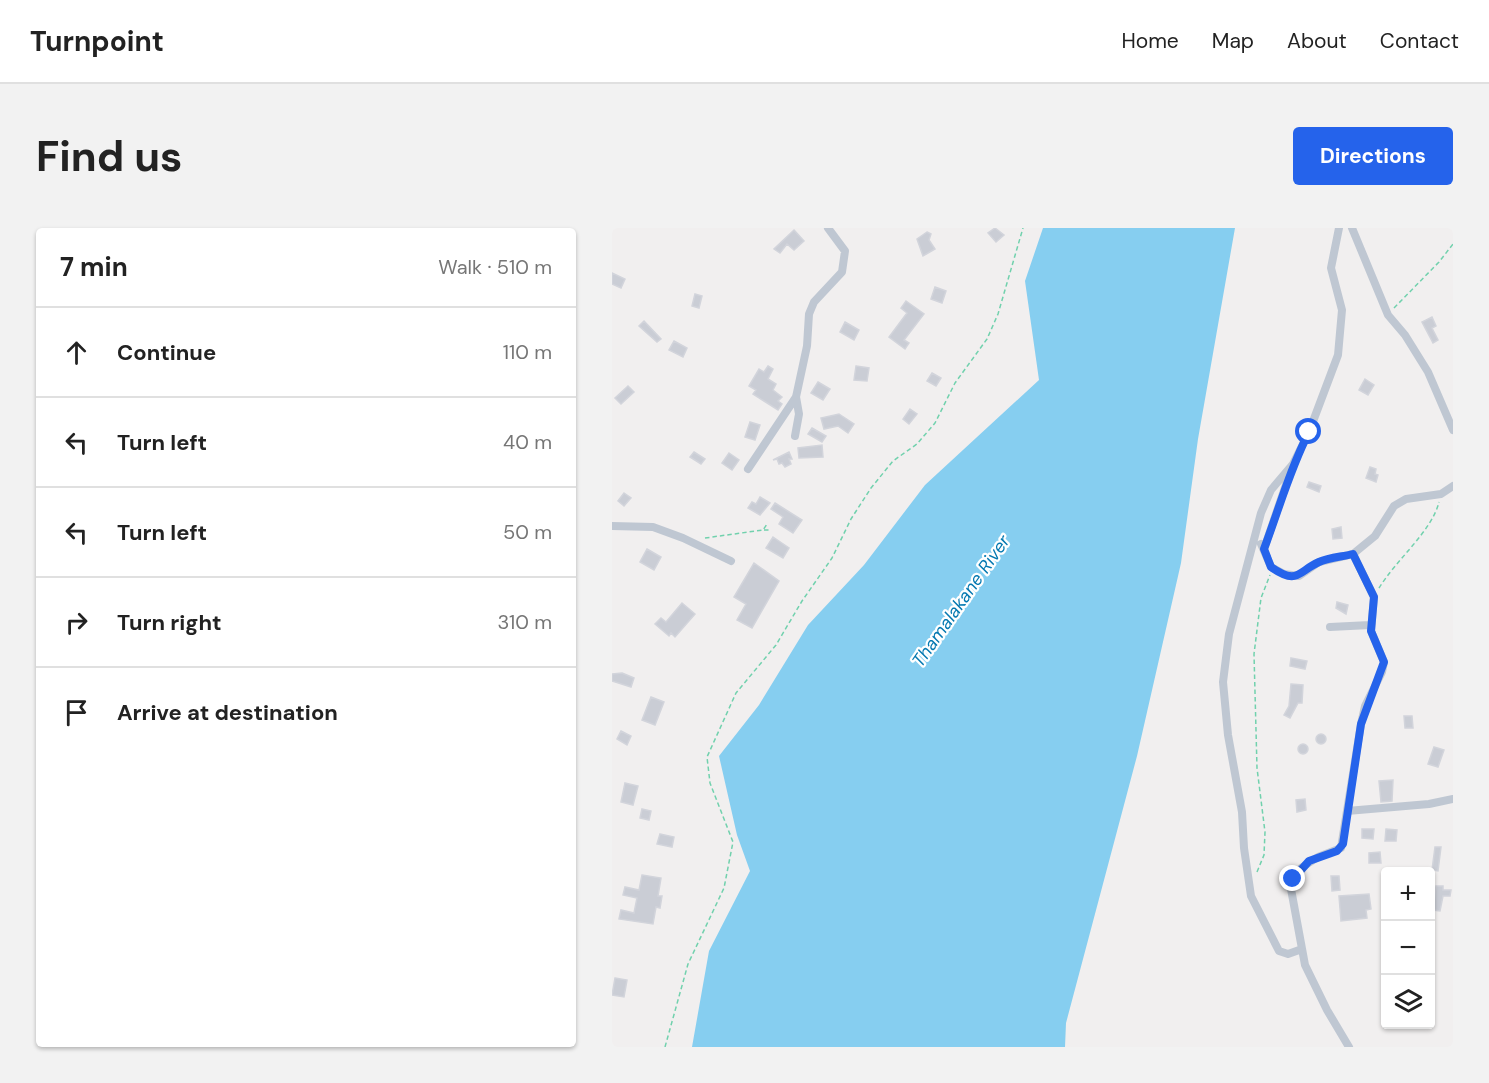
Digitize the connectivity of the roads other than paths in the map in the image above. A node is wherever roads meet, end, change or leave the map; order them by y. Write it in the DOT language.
graph roads {
  1 [pos="828,228"];
  2 [pos="1339,228"];
  3 [pos="1352,228"];
  4 [pos="796,397"];
  5 [pos="1453,430"];
  6 [pos="795,436"];
  7 [pos="1293,464"];
  8 [pos="748,469"];
  9 [pos="1453,486"];
  10 [pos="612,529"];
  11 [pos="1256,536"];
  12 [pos="1264,549"];
  13 [pos="1353,554"];
  14 [pos="730,561"];
  15 [pos="1370,625"];
  16 [pos="1329,627"];
  17 [pos="1453,799"];
  18 [pos="1347,811"];
  19 [pos="1302,949"];
  20 [pos="1349,1047"];
  1 -- 4 [label="street"];
  2 -- 7 [label="street"];
  3 -- 5 [label="street"];
  4 -- 6 [label="street"];
  4 -- 8 [label="street"];
  7 -- 11 [label="street"];
  7 -- 12 [label="street"];
  9 -- 13 [label="street"];
  10 -- 14 [label="street"];
  11 -- 12 [label="street"];
  11 -- 19 [label="street"];
  12 -- 13 [label="street"];
  13 -- 15 [label="street"];
  15 -- 16 [label="street"];
  15 -- 18 [label="street"];
  17 -- 18 [label="street"];
  18 -- 19 [label="street"];
  19 -- 20 [label="street"];
}
